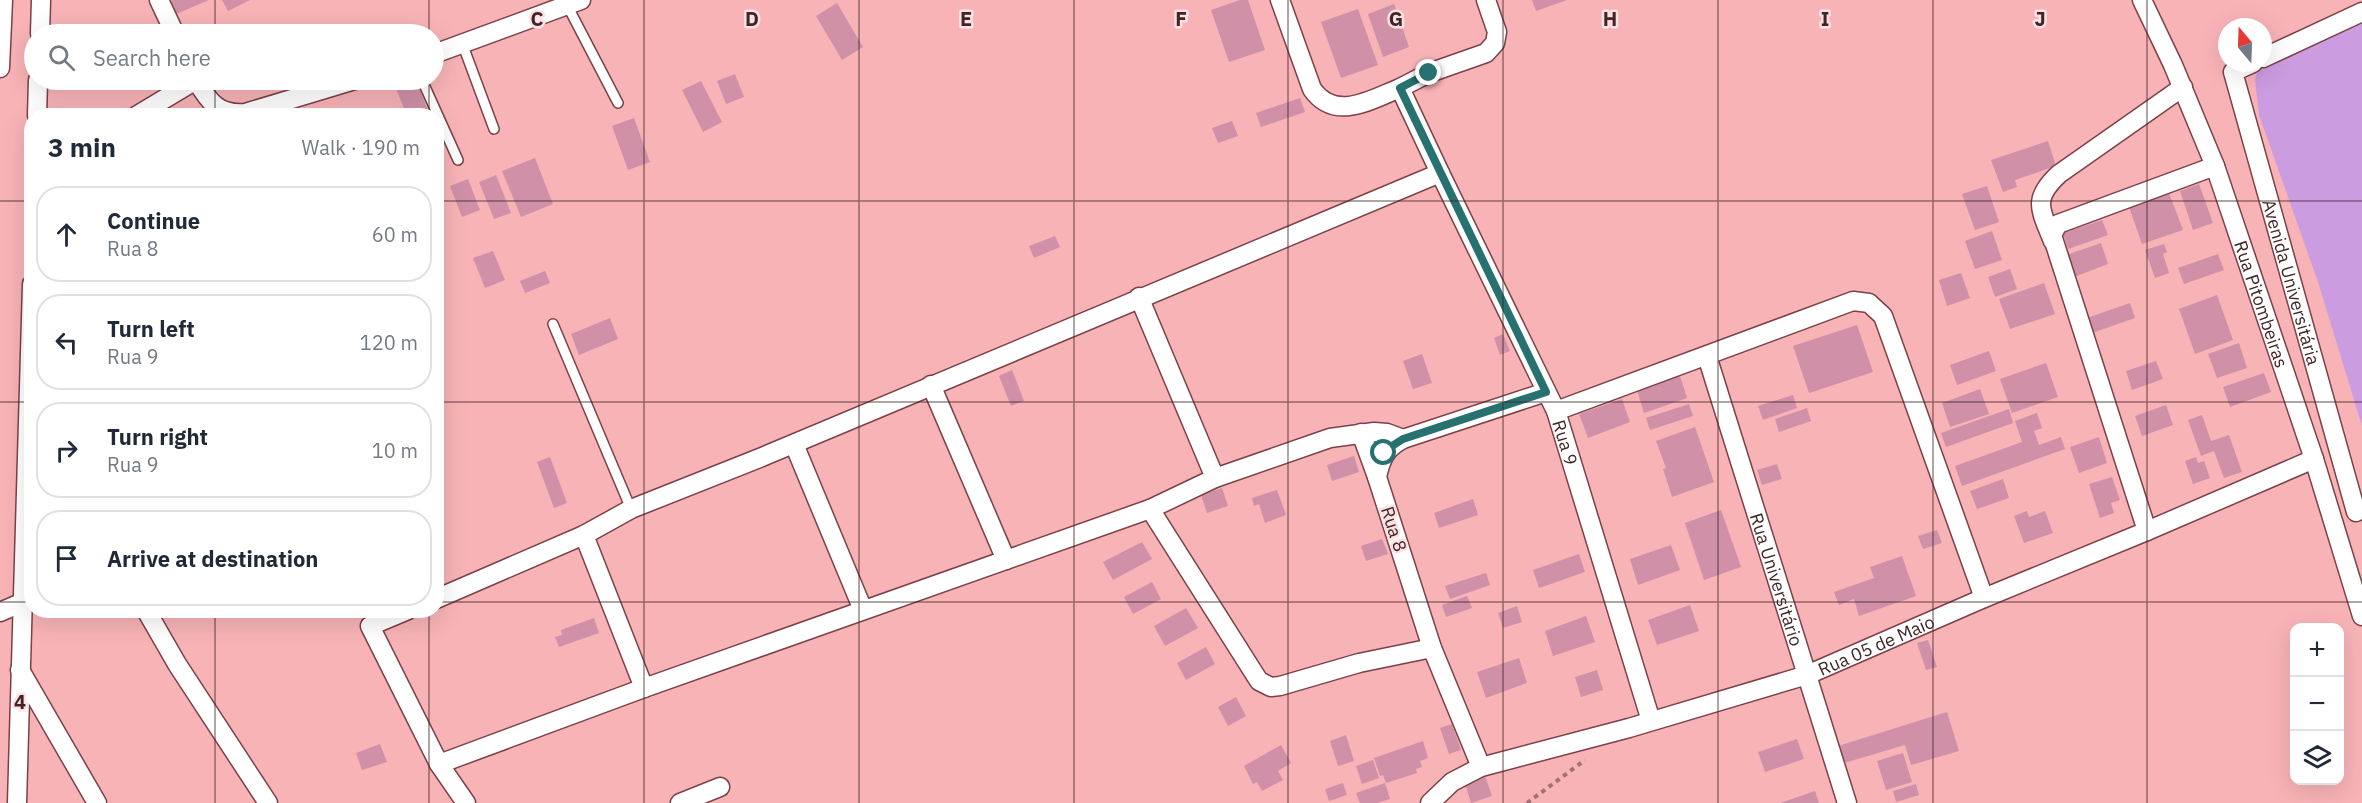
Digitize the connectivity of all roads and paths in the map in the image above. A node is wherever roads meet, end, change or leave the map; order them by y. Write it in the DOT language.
graph roads {
  1 [pos="3,0"];
  2 [pos="41,0"];
  3 [pos="159,0"];
  4 [pos="1281,0"];
  5 [pos="1486,0"];
  6 [pos="2142,0"];
  7 [pos="574,2"];
  8 [pos="2362,12"];
  9 [pos="40,24"];
  10 [pos="170,24"];
  11 [pos="462,44"];
  12 [pos="444,50"];
  13 [pos="2272,54"];
  14 [pos="0,68"];
  15 [pos="2233,72"];
  16 [pos="2183,87"];
  17 [pos="1400,88"];
  18 [pos="38,90"];
  19 [pos="179,90"];
  20 [pos="200,90"];
  21 [pos="322,90"];
  22 [pos="428,90"];
  23 [pos="618,104"];
  24 [pos="37,108"];
  25 [pos="149,108"];
  26 [pos="207,108"];
  27 [pos="262,108"];
  28 [pos="436,108"];
  29 [pos="444,127"];
  30 [pos="494,129"];
  31 [pos="459,160"];
  32 [pos="2215,166"];
  33 [pos="1440,173"];
  34 [pos="2053,241"];
  35 [pos="1139,297"];
  36 [pos="553,324"];
  37 [pos="1707,356"];
  38 [pos="931,385"];
  39 [pos="1546,392"];
  40 [pos="1556,411"];
  41 [pos="1361,433"];
  42 [pos="1403,439"];
  43 [pos="794,444"];
  44 [pos="2314,459"];
  45 [pos="1377,477"];
  46 [pos="1215,478"];
  47 [pos="631,509"];
  48 [pos="1150,509"];
  49 [pos="2356,512"];
  50 [pos="2147,531"];
  51 [pos="24,532"];
  52 [pos="584,535"];
  53 [pos="1006,560"];
  54 [pos="444,596"];
  55 [pos="1984,598"];
  56 [pos="21,603"];
  57 [pos="863,610"];
  58 [pos="0,612"];
  59 [pos="2362,616"];
  60 [pos="151,618"];
  61 [pos="369,618"];
  62 [pos="1432,648"];
  63 [pos="19,669"];
  64 [pos="1807,675"];
  65 [pos="644,688"];
  66 [pos="1652,721"];
  67 [pos="1589,757"];
  68 [pos="439,764"];
  69 [pos="1481,766"];
  70 [pos="720,787"];
  71 [pos="17,803"];
  72 [pos="97,803"];
  73 [pos="268,803"];
  74 [pos="466,803"];
  75 [pos="680,803"];
  76 [pos="1430,803"];
  77 [pos="1527,803"];
  78 [pos="1847,803"];
  1 -- 14 [label="street"];
  2 -- 9 [label="street"];
  3 -- 10 [label="street"];
  4 -- 17 [label="street"];
  5 -- 17 [label="street"];
  6 -- 16 [label="street, Rua Pitombeiras"];
  7 -- 11 [label="street"];
  7 -- 23 [label="lane"];
  8 -- 13 [label="street"];
  11 -- 12 [label="street"];
  11 -- 30 [label="lane"];
  15 -- 49 [label="street, Avenida Universitária"];
  16 -- 32 [label="street, Rua Pitombeiras"];
  16 -- 34 [label="street"];
  17 -- 33 [label="street, Rua 9"];
  18 -- 24 [label="street"];
  19 -- 25 [label="street"];
  20 -- 26 [label="street"];
  21 -- 27 [label="street"];
  22 -- 28 [label="lane"];
  29 -- 31 [label="lane"];
  32 -- 34 [label="street"];
  32 -- 44 [label="street, Rua Pitombeiras"];
  33 -- 35 [label="street"];
  33 -- 39 [label="street, Rua 9"];
  34 -- 50 [label="street"];
  35 -- 38 [label="street"];
  35 -- 46 [label="street"];
  36 -- 47 [label="lane"];
  37 -- 40 [label="street"];
  37 -- 55 [label="street"];
  37 -- 64 [label="street, Rua Universitário"];
  38 -- 43 [label="street"];
  38 -- 53 [label="street"];
  39 -- 40 [label="street, Rua 9"];
  39 -- 42 [label="street"];
  40 -- 66 [label="street, Rua 9"];
  41 -- 42 [label="street"];
  41 -- 45 [label="street, Rua 8"];
  41 -- 46 [label="street"];
  42 -- 45 [label="street"];
  43 -- 47 [label="street"];
  43 -- 57 [label="street"];
  44 -- 50 [label="street, Rua 05 de Maio"];
  44 -- 59 [label="street, Rua Pitombeiras"];
  45 -- 62 [label="street, Rua 8"];
  46 -- 48 [label="street"];
  47 -- 52 [label="street"];
  48 -- 53 [label="street"];
  48 -- 62 [label="street"];
  50 -- 55 [label="street, Rua 05 de Maio"];
  51 -- 56 [label="street"];
  52 -- 54 [label="street"];
  52 -- 65 [label="street"];
  53 -- 57 [label="street"];
  55 -- 64 [label="street, Rua 05 de Maio"];
  56 -- 58 [label="street"];
  56 -- 63 [label="street"];
  57 -- 65 [label="street"];
  60 -- 73 [label="street"];
  61 -- 68 [label="street"];
  62 -- 69 [label="street, Rua 8"];
  63 -- 71 [label="street"];
  63 -- 72 [label="street"];
  64 -- 66 [label="street, Rua 05 de Maio"];
  64 -- 78 [label="street, Rua Universitário"];
  65 -- 68 [label="street"];
  66 -- 69 [label="street, Rua 05 de Maio"];
  67 -- 77 [label="path"];
  68 -- 74 [label="street"];
  69 -- 76 [label="street, Rua 05 de Maio"];
  70 -- 75 [label="street"];
}
